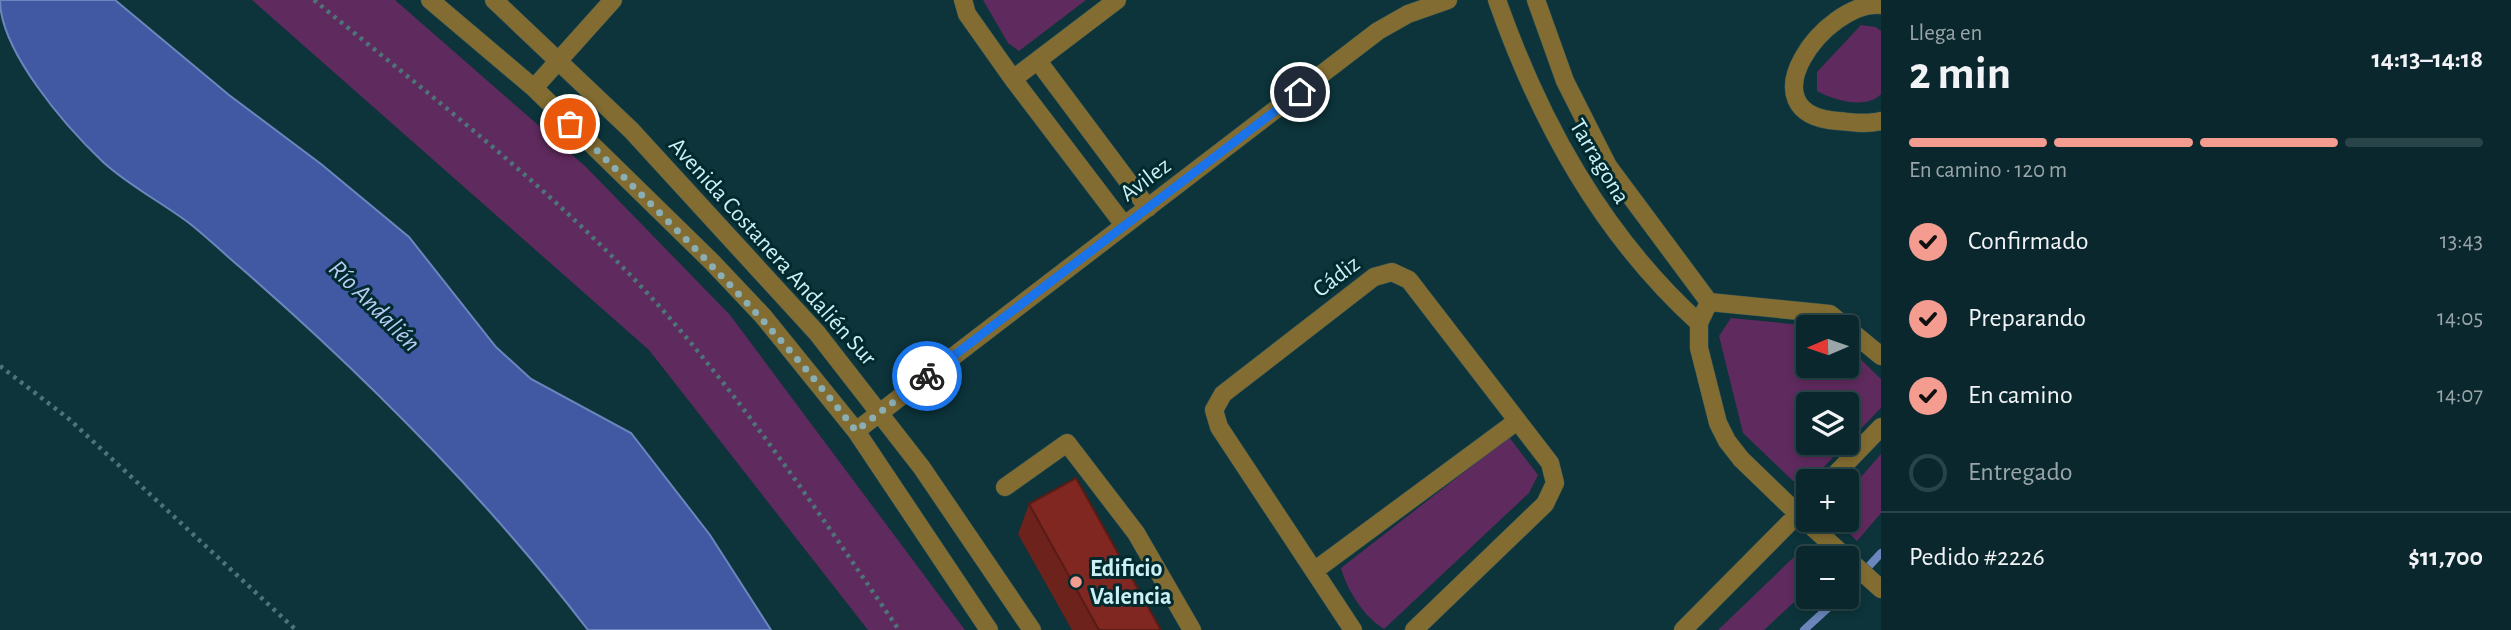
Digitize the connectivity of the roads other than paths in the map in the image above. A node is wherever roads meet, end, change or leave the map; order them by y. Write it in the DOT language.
graph roads {
  1 [pos="430,0"];
  2 [pos="494,0"];
  3 [pos="613,0"];
  4 [pos="963,0"];
  5 [pos="1116,0"];
  6 [pos="1448,0"];
  7 [pos="1497,0"];
  8 [pos="1536,0"];
  9 [pos="1881,5"];
  10 [pos="559,58"];
  11 [pos="1038,61"];
  12 [pos="1013,79"];
  13 [pos="534,88"];
  14 [pos="1881,121"];
  15 [pos="1148,208"];
  16 [pos="1124,225"];
  17 [pos="1709,302"];
  18 [pos="1699,323"];
  19 [pos="1881,356"];
  20 [pos="881,411"];
  21 [pos="1517,421"];
  22 [pos="1881,427"];
  23 [pos="856,431"];
  24 [pos="1841,469"];
  25 [pos="1005,487"];
  26 [pos="1796,503"];
  27 [pos="1796,516"];
  28 [pos="1822,532"];
  29 [pos="1314,571"];
  30 [pos="1881,589"];
  31 [pos="989,630"];
  32 [pos="1032,630"];
  33 [pos="1192,630"];
  34 [pos="1353,630"];
  35 [pos="1414,630"];
  36 [pos="1683,630"];
  1 -- 13 [label="street"];
  2 -- 10 [label="street, Avenida Costanera Andalién Sur"];
  3 -- 10 [label="street"];
  4 -- 12 [label="street"];
  5 -- 11 [label="street"];
  6 -- 15 [label="street, Avilez"];
  7 -- 18 [label="street, Tarragona"];
  8 -- 17 [label="street, Tarragona"];
  9 -- 14 [label="street"];
  10 -- 13 [label="street"];
  10 -- 20 [label="street, Avenida Costanera Andalién Sur"];
  11 -- 12 [label="street"];
  11 -- 15 [label="street"];
  12 -- 16 [label="street"];
  13 -- 23 [label="street"];
  15 -- 16 [label="street, Avilez"];
  16 -- 20 [label="street, Avilez"];
  17 -- 18 [label="street"];
  17 -- 19 [label="street"];
  18 -- 26 [label="street"];
  20 -- 23 [label="street, Avilez"];
  20 -- 32 [label="street, Avenida Costanera Andalién Sur"];
  21 -- 29 [label="street"];
  21 -- 29 [label="street, Cádiz"];
  21 -- 35 [label="street, Cádiz"];
  22 -- 24 [label="street"];
  23 -- 31 [label="street"];
  25 -- 33 [label="street"];
  27 -- 36 [label="street"];
  28 -- 30 [label="street"];
  29 -- 34 [label="street, Cádiz"];
}
